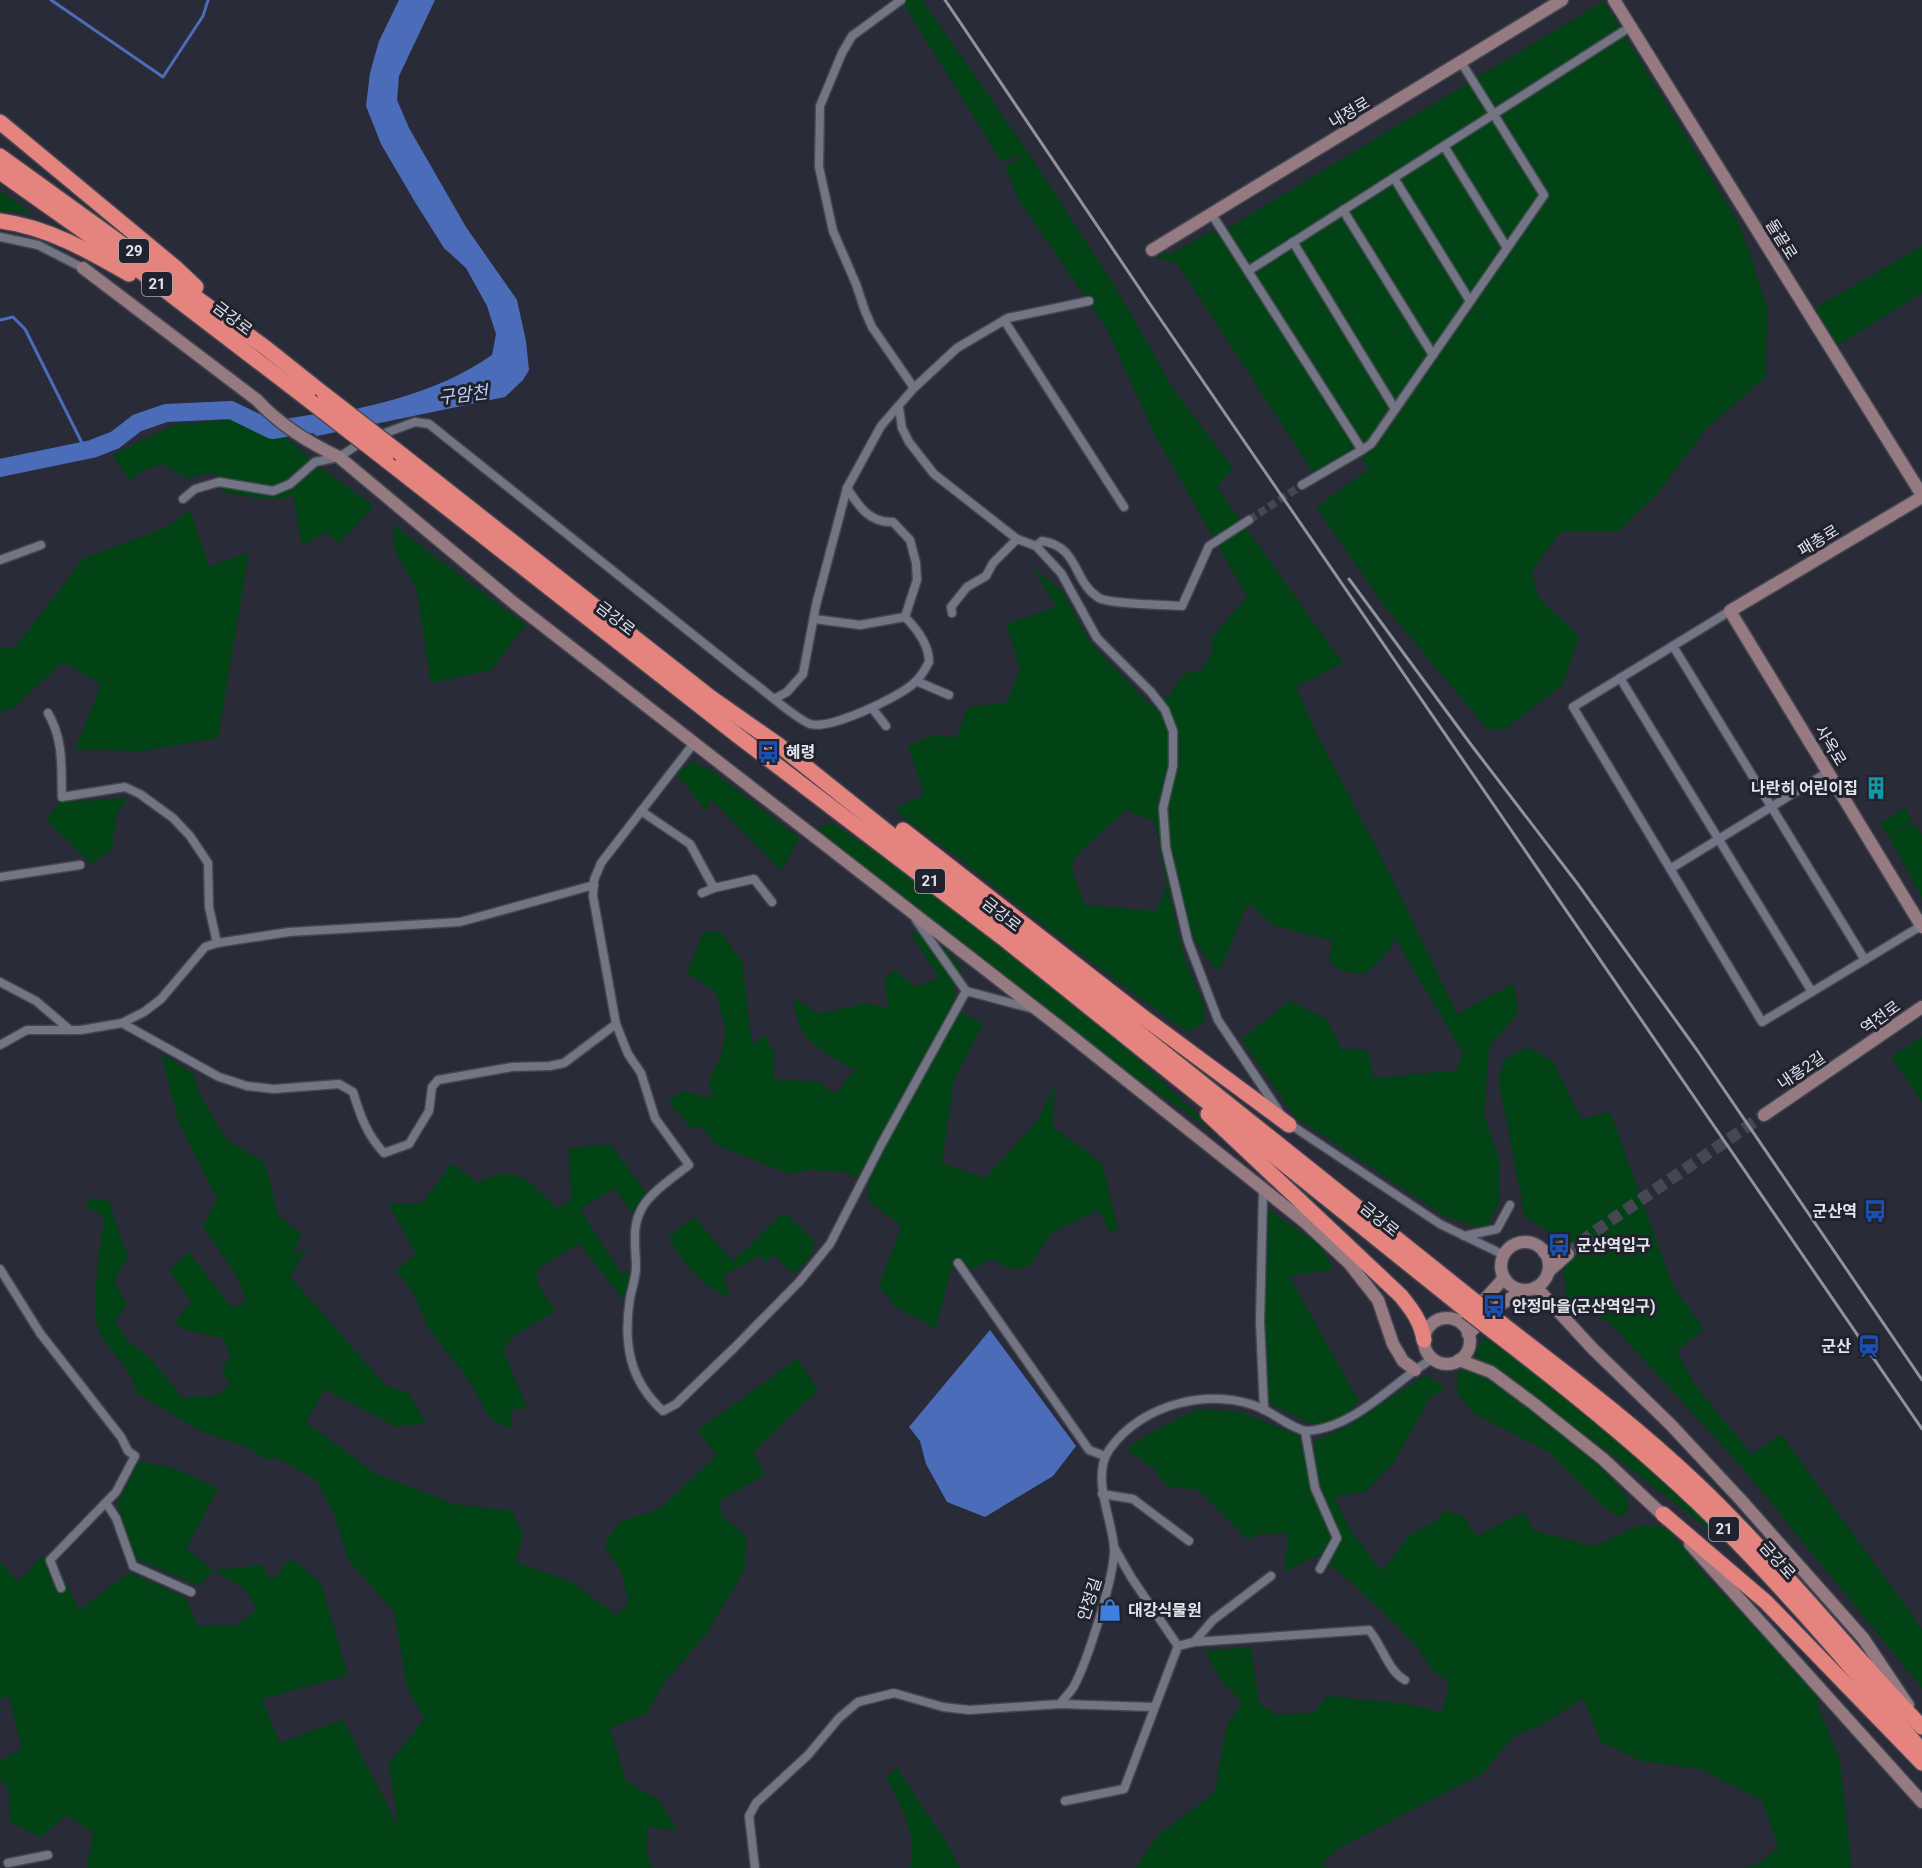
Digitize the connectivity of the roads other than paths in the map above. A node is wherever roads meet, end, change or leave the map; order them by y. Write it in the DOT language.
graph roads {
  1 [pos="900,0"];
  2 [pos="1562,0"];
  3 [pos="1614,0"];
  4 [pos="1630,27"];
  5 [pos="1461,62"];
  6 [pos="1493,114"];
  7 [pos="0,123"];
  8 [pos="1444,146"];
  9 [pos="0,156"];
  10 [pos="0,172"];
  11 [pos="1394,178"];
  12 [pos="1343,210"];
  13 [pos="1210,213"];
  14 [pos="0,221"];
  15 [pos="0,237"];
  16 [pos="1293,242"];
  17 [pos="1507,248"];
  18 [pos="1152,250"];
  19 [pos="83,268"];
  20 [pos="1248,271"];
  21 [pos="1089,301"];
  22 [pos="1470,301"];
  23 [pos="1004,320"];
  24 [pos="262,354"];
  25 [pos="1432,355"];
  26 [pos="914,388"];
  27 [pos="899,408"];
  28 [pos="1395,409"];
  29 [pos="1362,450"];
  30 [pos="339,457"];
  31 [pos="1302,485"];
  32 [pos="847,488"];
  33 [pos="1922,496"];
  34 [pos="183,499"];
  35 [pos="1124,507"];
  36 [pos="1249,520"];
  37 [pos="1017,538"];
  38 [pos="41,545"];
  39 [pos="1036,546"];
  40 [pos="0,560"];
  41 [pos="1730,611"];
  42 [pos="952,613"];
  43 [pos="905,617"];
  44 [pos="814,619"];
  45 [pos="1674,646"];
  46 [pos="1620,678"];
  47 [pos="916,681"];
  48 [pos="949,695"];
  49 [pos="776,698"];
  50 [pos="872,708"];
  51 [pos="48,713"];
  52 [pos="886,726"];
  53 [pos="694,743"];
  54 [pos="780,746"];
  55 [pos="1828,772"];
  56 [pos="1772,807"];
  57 [pos="641,811"];
  58 [pos="1719,839"];
  59 [pos="80,865"];
  60 [pos="1670,869"];
  61 [pos="0,876"];
  62 [pos="594,885"];
  63 [pos="714,888"];
  64 [pos="702,893"];
  65 [pos="771,902"];
  66 [pos="909,909"];
  67 [pos="1922,926"];
  68 [pos="217,943"];
  69 [pos="1865,960"];
  70 [pos="0,982"];
  71 [pos="966,991"];
  72 [pos="1812,992"];
  73 [pos="1922,1007"];
  74 [pos="1039,1011"];
  75 [pos="122,1023"];
  76 [pos="616,1024"];
  77 [pos="70,1030"];
  78 [pos="1122,1034"];
  79 [pos="0,1045"];
  80 [pos="1856,1054"];
  81 [pos="1764,1115"];
  82 [pos="1289,1125"];
  83 [pos="1263,1192"];
  84 [pos="1510,1204"];
  85 [pos="1464,1236"];
  86 [pos="1544,1252"];
  87 [pos="1504,1255"];
  88 [pos="958,1263"];
  89 [pos="0,1269"];
  90 [pos="1549,1271"];
  91 [pos="1504,1278"];
  92 [pos="1536,1287"];
  93 [pos="1523,1290"];
  94 [pos="1467,1312"];
  95 [pos="1502,1331"];
  96 [pos="1468,1334"];
  97 [pos="1424,1340"];
  98 [pos="1432,1359"];
  99 [pos="1460,1360"];
  100 [pos="1415,1370"];
  101 [pos="1264,1410"];
  102 [pos="1305,1431"];
  103 [pos="1105,1456"];
  104 [pos="1102,1494"];
  105 [pos="106,1503"];
  106 [pos="1663,1514"];
  107 [pos="1189,1541"];
  108 [pos="1114,1547"];
  109 [pos="1320,1569"];
  110 [pos="1270,1576"];
  111 [pos="61,1588"];
  112 [pos="191,1592"];
  113 [pos="1194,1642"];
  114 [pos="1179,1646"];
  115 [pos="1405,1680"];
  116 [pos="1060,1704"];
  117 [pos="1153,1707"];
  118 [pos="1922,1726"];
  119 [pos="1922,1751"];
  120 [pos="1922,1763"];
  121 [pos="1065,1802"];
  122 [pos="1922,1802"];
  123 [pos="48,1855"];
  124 [pos="6,1865"];
  125 [pos="755,1868"];
  1 -- 26 [label="street"];
  2 -- 5 [label="street, 내정로"];
  3 -- 4 [label="street, 돌끝로"];
  4 -- 6 [label="street"];
  4 -- 33 [label="street, 돌끝로"];
  5 -- 6 [label="street"];
  5 -- 13 [label="street, 내정로"];
  6 -- 8 [label="street"];
  6 -- 17 [label="street"];
  7 -- 24 [label="highway"];
  8 -- 11 [label="street"];
  8 -- 17 [label="street"];
  9 -- 24 [label="highway, 금강로 / 29"];
  10 -- 24 [label="highway, 금강로 / 21"];
  11 -- 12 [label="street"];
  11 -- 22 [label="street"];
  12 -- 16 [label="street"];
  12 -- 25 [label="street"];
  13 -- 18 [label="street, 내정로"];
  13 -- 20 [label="street"];
  14 -- 24 [label="highway"];
  15 -- 19 [label="street"];
  16 -- 20 [label="street"];
  16 -- 28 [label="street"];
  17 -- 22 [label="street"];
  19 -- 30 [label="street"];
  20 -- 29 [label="street"];
  21 -- 23 [label="street"];
  22 -- 25 [label="street"];
  23 -- 26 [label="street"];
  23 -- 35 [label="street"];
  24 -- 54 [label="highway, 금강로 / 21, bridge"];
  24 -- 78 [label="highway, 금강로 / 21, bridge"];
  25 -- 28 [label="street"];
  26 -- 27 [label="street"];
  27 -- 32 [label="street"];
  27 -- 37 [label="street"];
  28 -- 29 [label="street"];
  29 -- 31 [label="street"];
  30 -- 34 [label="street"];
  30 -- 49 [label="street"];
  30 -- 53 [label="street"];
  32 -- 43 [label="street"];
  32 -- 44 [label="street"];
  33 -- 41 [label="street, 패총로"];
  36 -- 39 [label="street"];
  37 -- 39 [label="street"];
  37 -- 42 [label="street"];
  38 -- 40 [label="street"];
  39 -- 82 [label="street"];
  41 -- 45 [label="street"];
  41 -- 55 [label="street, 사옥로"];
  43 -- 44 [label="street"];
  43 -- 47 [label="street"];
  44 -- 49 [label="street"];
  45 -- 46 [label="street"];
  45 -- 56 [label="street"];
  46 -- 58 [label="street"];
  46 -- 60 [label="street"];
  47 -- 48 [label="street"];
  47 -- 50 [label="street"];
  49 -- 50 [label="street"];
  50 -- 52 [label="street"];
  51 -- 68 [label="street"];
  53 -- 57 [label="street"];
  53 -- 66 [label="street"];
  54 -- 82 [label="highway"];
  54 -- 94 [label="highway, 금강로 / 21"];
  55 -- 56 [label="street"];
  55 -- 67 [label="street, 사옥로"];
  56 -- 58 [label="street"];
  56 -- 69 [label="street"];
  57 -- 62 [label="street"];
  57 -- 63 [label="street"];
  58 -- 60 [label="street"];
  58 -- 72 [label="street"];
  59 -- 61 [label="street"];
  60 -- 72 [label="street"];
  62 -- 68 [label="street"];
  62 -- 76 [label="street"];
  63 -- 64 [label="street"];
  63 -- 65 [label="street"];
  66 -- 71 [label="street"];
  66 -- 74 [label="street"];
  67 -- 69 [label="street"];
  68 -- 75 [label="street"];
  69 -- 72 [label="street"];
  70 -- 77 [label="street"];
  71 -- 74 [label="street"];
  71 -- 76 [label="street"];
  73 -- 80 [label="street, 역전로"];
  74 -- 83 [label="street"];
  75 -- 76 [label="street"];
  75 -- 77 [label="street"];
  77 -- 79 [label="street"];
  78 -- 94 [label="highway, 금강로 / 21"];
  78 -- 97 [label="highway"];
  80 -- 81 [label="street, 내흥2길"];
  82 -- 85 [label="street"];
  83 -- 100 [label="street"];
  83 -- 101 [label="street"];
  84 -- 85 [label="street"];
  85 -- 87 [label="street"];
  86 -- 87 [label="street"];
  86 -- 90 [label="street"];
  86 -- 90 [label="street"];
  87 -- 91 [label="street"];
  88 -- 103 [label="street"];
  89 -- 105 [label="street"];
  90 -- 92 [label="street"];
  91 -- 93 [label="street"];
  91 -- 94 [label="street"];
  92 -- 93 [label="street"];
  92 -- 118 [label="street"];
  93 -- 96 [label="street"];
  94 -- 95 [label="highway, 금강로 / 21, bridge"];
  94 -- 96 [label="street"];
  94 -- 97 [label="street"];
  95 -- 118 [label="highway, 금강로 / 21"];
  95 -- 119 [label="highway, 금강로 / 21"];
  96 -- 99 [label="street"];
  97 -- 98 [label="street"];
  98 -- 99 [label="street"];
  98 -- 100 [label="street"];
  99 -- 106 [label="street"];
  100 -- 102 [label="street"];
  101 -- 102 [label="street"];
  101 -- 103 [label="street"];
  102 -- 109 [label="street"];
  103 -- 104 [label="street, 안정길"];
  104 -- 107 [label="street"];
  104 -- 108 [label="street, 안정길"];
  105 -- 111 [label="street"];
  105 -- 112 [label="street"];
  106 -- 120 [label="highway"];
  106 -- 122 [label="street"];
  108 -- 114 [label="street"];
  108 -- 116 [label="street, 안정길"];
  110 -- 113 [label="street"];
  113 -- 114 [label="street"];
  113 -- 115 [label="street"];
  114 -- 117 [label="street"];
  116 -- 117 [label="street"];
  116 -- 125 [label="street"];
  117 -- 121 [label="street"];
  123 -- 124 [label="street"];
}
